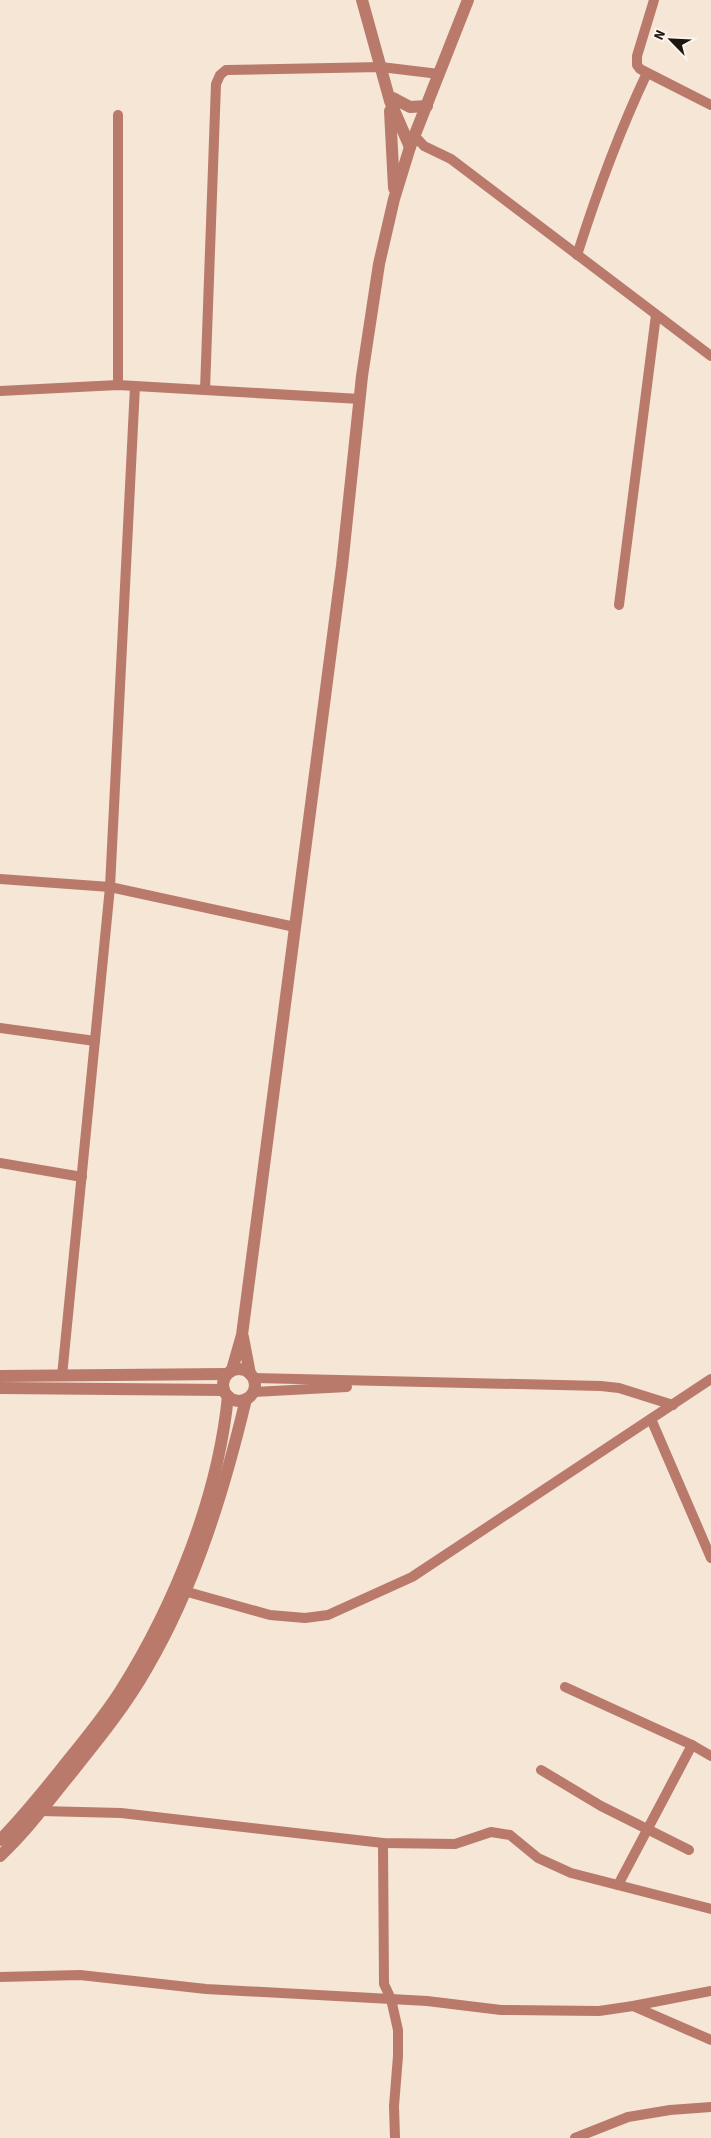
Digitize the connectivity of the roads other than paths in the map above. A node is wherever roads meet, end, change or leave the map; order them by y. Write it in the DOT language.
graph roads {
  1 [pos="362,0"];
  2 [pos="468,0"];
  3 [pos="654,0"];
  4 [pos="381,67"];
  5 [pos="647,73"];
  6 [pos="439,74"];
  7 [pos="390,96"];
  8 [pos="711,105"];
  9 [pos="427,106"];
  10 [pos="118,115"];
  11 [pos="412,141"];
  12 [pos="394,199"];
  13 [pos="577,255"];
  14 [pos="656,314"];
  15 [pos="711,356"];
  16 [pos="118,385"];
  17 [pos="135,386"];
  18 [pos="205,390"];
  19 [pos="0,391"];
  20 [pos="360,399"];
  21 [pos="620,605"];
  22 [pos="0,879"];
  23 [pos="110,887"];
  24 [pos="294,927"];
  25 [pos="0,1028"];
  26 [pos="95,1041"];
  27 [pos="0,1163"];
  28 [pos="82,1177"];
  29 [pos="242,1335"];
  30 [pos="230,1372"];
  31 [pos="0,1376"];
  32 [pos="62,1376"];
  33 [pos="252,1376"];
  34 [pos="711,1379"];
  35 [pos="0,1388"];
  36 [pos="226,1393"];
  37 [pos="249,1395"];
  38 [pos="673,1405"];
  39 [pos="662,1411"];
  40 [pos="651,1419"];
  41 [pos="711,1558"];
  42 [pos="184,1591"];
  43 [pos="565,1687"];
  44 [pos="692,1745"];
  45 [pos="711,1756"];
  46 [pos="541,1770"];
  47 [pos="41,1811"];
  48 [pos="647,1829"];
  49 [pos="0,1840"];
  50 [pos="383,1843"];
  51 [pos="689,1850"];
  52 [pos="0,1856"];
  53 [pos="618,1885"];
  54 [pos="711,1909"];
  55 [pos="0,1977"];
  56 [pos="711,1991"];
  57 [pos="390,1999"];
  58 [pos="633,2006"];
  59 [pos="711,2040"];
  60 [pos="711,2107"];
  61 [pos="395,2138"];
  62 [pos="575,2138"];
  1 -- 4 [label="street"];
  2 -- 6 [label="street"];
  3 -- 5 [label="street"];
  4 -- 6 [label="street"];
  4 -- 7 [label="street"];
  4 -- 18 [label="street"];
  5 -- 8 [label="street"];
  5 -- 13 [label="street"];
  6 -- 9 [label="street"];
  7 -- 9 [label="street"];
  7 -- 11 [label="street"];
  7 -- 12 [label="street"];
  9 -- 11 [label="street"];
  10 -- 16 [label="street"];
  11 -- 12 [label="street"];
  11 -- 13 [label="street"];
  12 -- 20 [label="street"];
  13 -- 14 [label="street"];
  14 -- 15 [label="street"];
  14 -- 21 [label="street"];
  16 -- 17 [label="street"];
  16 -- 19 [label="street"];
  17 -- 18 [label="street"];
  17 -- 23 [label="street"];
  18 -- 20 [label="street"];
  20 -- 24 [label="street"];
  22 -- 23 [label="street"];
  23 -- 24 [label="street"];
  23 -- 26 [label="street"];
  24 -- 29 [label="street"];
  25 -- 26 [label="street"];
  26 -- 28 [label="street"];
  27 -- 28 [label="street"];
  28 -- 32 [label="street"];
  29 -- 30 [label="street"];
  29 -- 33 [label="street"];
  30 -- 32 [label="street"];
  30 -- 33 [label="street"];
  30 -- 36 [label="street"];
  31 -- 32 [label="street"];
  33 -- 37 [label="street"];
  33 -- 38 [label="street"];
  34 -- 38 [label="street"];
  35 -- 36 [label="street"];
  36 -- 37 [label="street"];
  36 -- 49 [label="street"];
  37 -- 39 [label="street"];
  37 -- 42 [label="street"];
  38 -- 39 [label="street"];
  39 -- 40 [label="street"];
  40 -- 41 [label="street"];
  40 -- 42 [label="street"];
  42 -- 47 [label="street"];
  43 -- 44 [label="street"];
  44 -- 45 [label="street"];
  44 -- 48 [label="street"];
  46 -- 48 [label="street"];
  47 -- 50 [label="street"];
  47 -- 52 [label="street"];
  48 -- 51 [label="street"];
  48 -- 53 [label="street"];
  50 -- 53 [label="street"];
  50 -- 57 [label="street"];
  53 -- 54 [label="street"];
  55 -- 57 [label="street"];
  56 -- 58 [label="street"];
  57 -- 58 [label="street"];
  57 -- 61 [label="street"];
  58 -- 59 [label="street"];
  60 -- 62 [label="street"];
}
